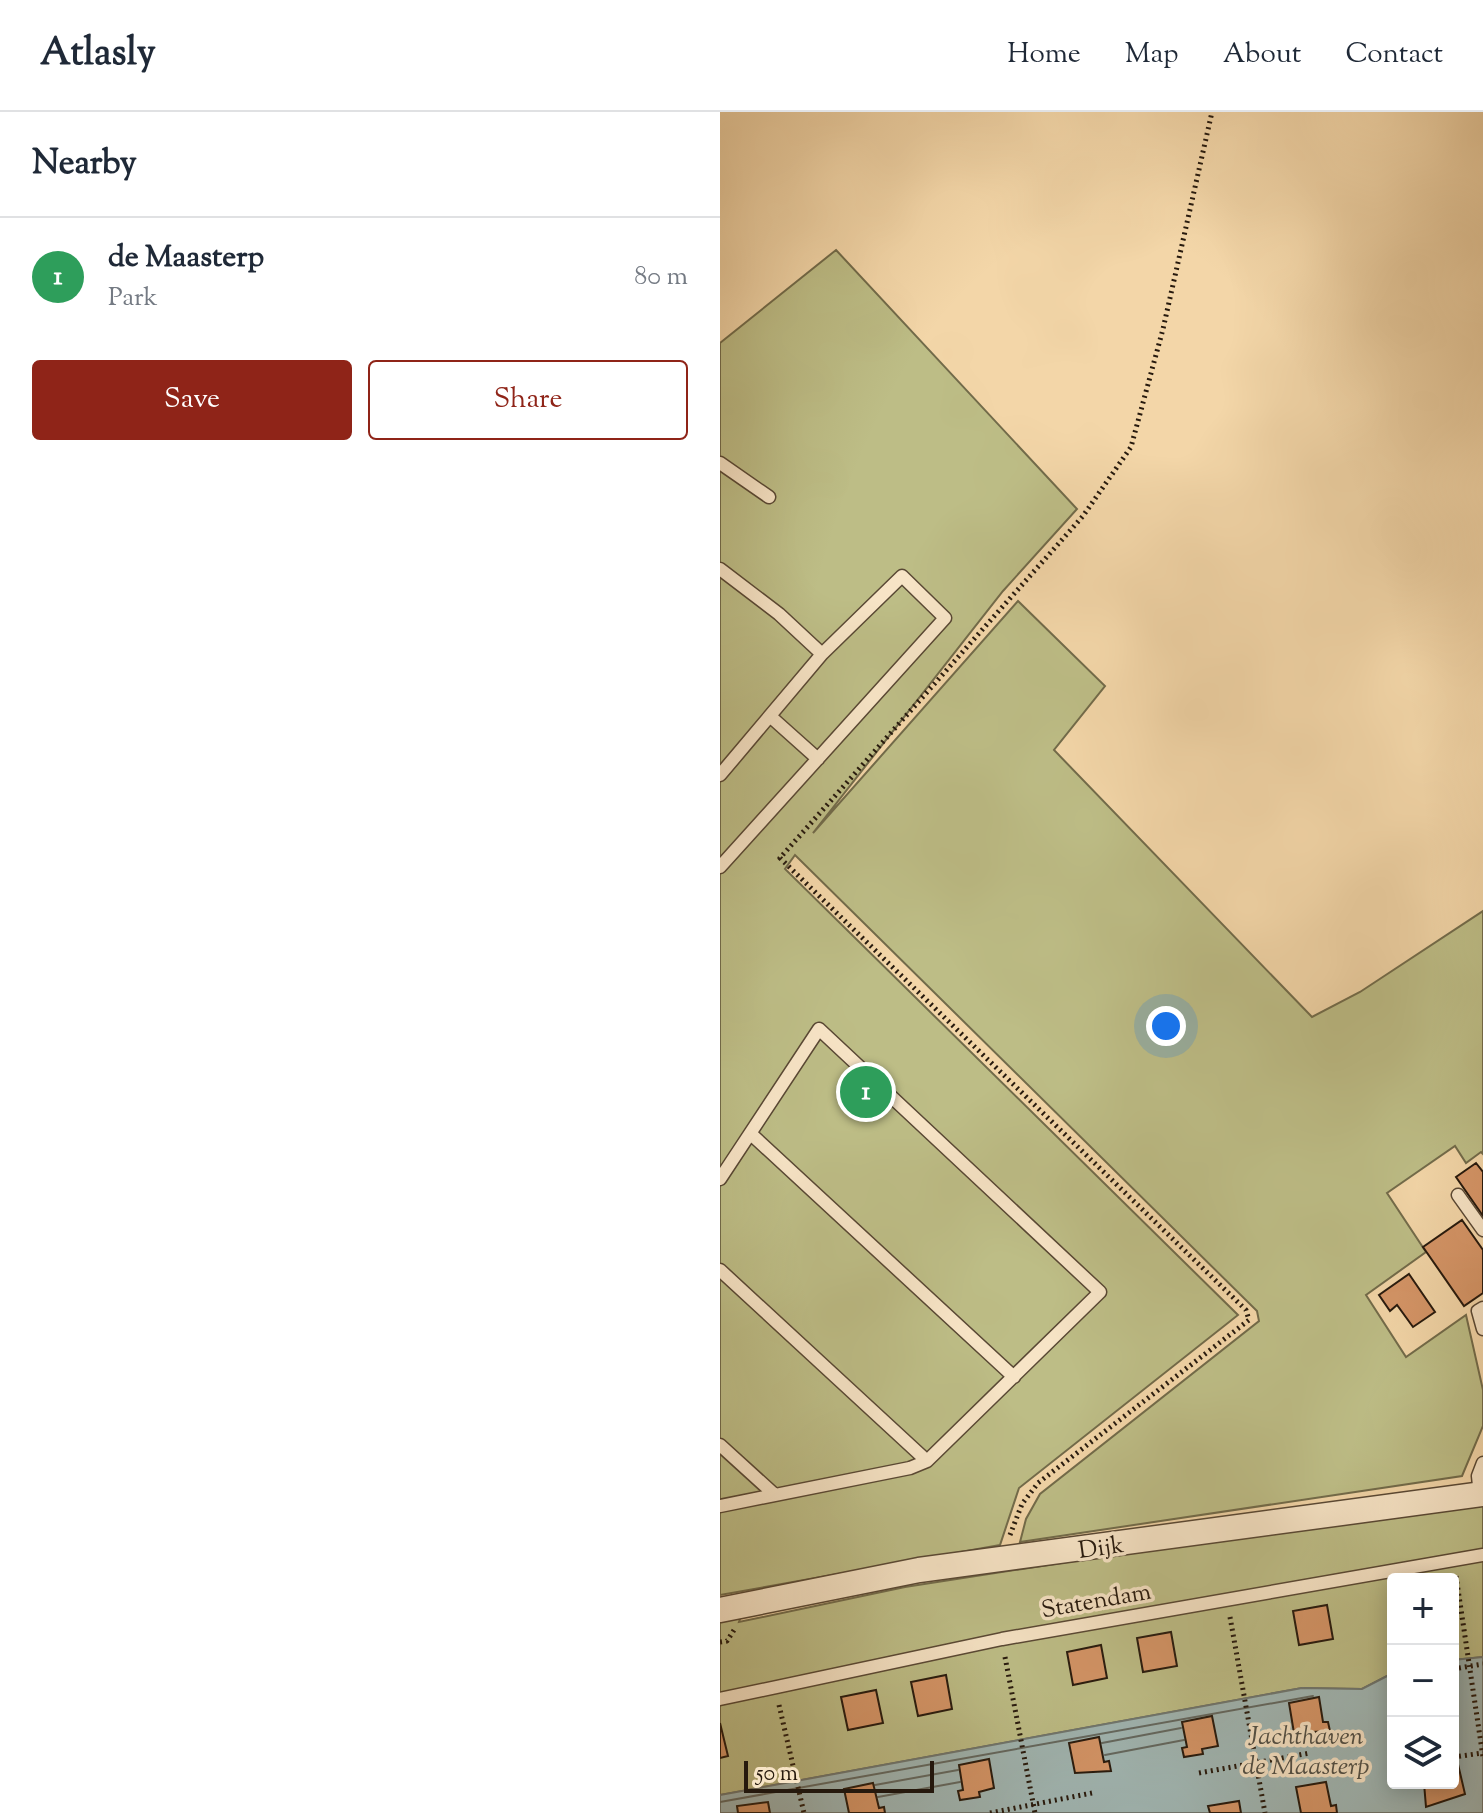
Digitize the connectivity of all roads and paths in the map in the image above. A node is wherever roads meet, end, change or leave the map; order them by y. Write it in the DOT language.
graph roads {
  1 [pos="1212,112"];
  2 [pos="720,463"];
  3 [pos="769,497"];
  4 [pos="720,569"];
  5 [pos="822,654"];
  6 [pos="771,717"];
  7 [pos="818,759"];
  8 [pos="720,775"];
  9 [pos="720,867"];
  10 [pos="751,1134"];
  11 [pos="720,1179"];
  12 [pos="1458,1195"];
  13 [pos="1483,1230"];
  14 [pos="720,1270"];
  15 [pos="1483,1308"];
  16 [pos="1483,1329"];
  17 [pos="1014,1377"];
  18 [pos="720,1445"];
  19 [pos="927,1461"];
  20 [pos="1483,1463"];
  21 [pos="775,1495"];
  22 [pos="1481,1495"];
  23 [pos="720,1506"];
  24 [pos="1483,1555"];
  25 [pos="1008,1560"];
  26 [pos="1454,1560"];
  27 [pos="1227,1598"];
  28 [pos="720,1610"];
  29 [pos="1002,1639"];
  30 [pos="1483,1664"];
  31 [pos="1469,1667"];
  32 [pos="1459,1668"];
  33 [pos="775,1686"];
  34 [pos="720,1699"];
  35 [pos="1310,1753"];
  36 [pos="1483,1754"];
  37 [pos="1459,1756"];
  38 [pos="1256,1763"];
  39 [pos="1199,1773"];
  40 [pos="1092,1793"];
  41 [pos="1034,1804"];
  42 [pos="804,1813"];
  43 [pos="990,1813"];
  44 [pos="1035,1813"];
  45 [pos="1265,1813"];
  1 -- 25 [label="path"];
  2 -- 3 [label="lane"];
  4 -- 5 [label="lane"];
  5 -- 6 [label="lane"];
  5 -- 7 [label="lane"];
  6 -- 7 [label="lane"];
  6 -- 8 [label="lane"];
  7 -- 9 [label="lane"];
  10 -- 11 [label="lane"];
  10 -- 17 [label="lane"];
  10 -- 17 [label="lane"];
  12 -- 13 [label="lane"];
  14 -- 19 [label="lane"];
  15 -- 16 [label="lane"];
  17 -- 19 [label="lane"];
  18 -- 21 [label="lane"];
  19 -- 21 [label="lane"];
  20 -- 22 [label="lane"];
  21 -- 23 [label="lane"];
  22 -- 25 [label="street, Dijk"];
  24 -- 26 [label="lane, Statendam"];
  25 -- 28 [label="street, Dijk"];
  26 -- 27 [label="lane, Statendam"];
  26 -- 31 [label="path"];
  27 -- 29 [label="lane, Statendam"];
  27 -- 38 [label="path"];
  29 -- 33 [label="lane, Statendam"];
  29 -- 41 [label="path"];
  30 -- 31 [label="path"];
  31 -- 32 [label="path"];
  31 -- 36 [label="path"];
  33 -- 34 [label="lane, Statendam"];
  33 -- 42 [label="path"];
  35 -- 38 [label="path"];
  36 -- 37 [label="path"];
  38 -- 39 [label="path"];
  38 -- 45 [label="path"];
  40 -- 41 [label="path"];
  41 -- 43 [label="path"];
  41 -- 44 [label="path"];
}
